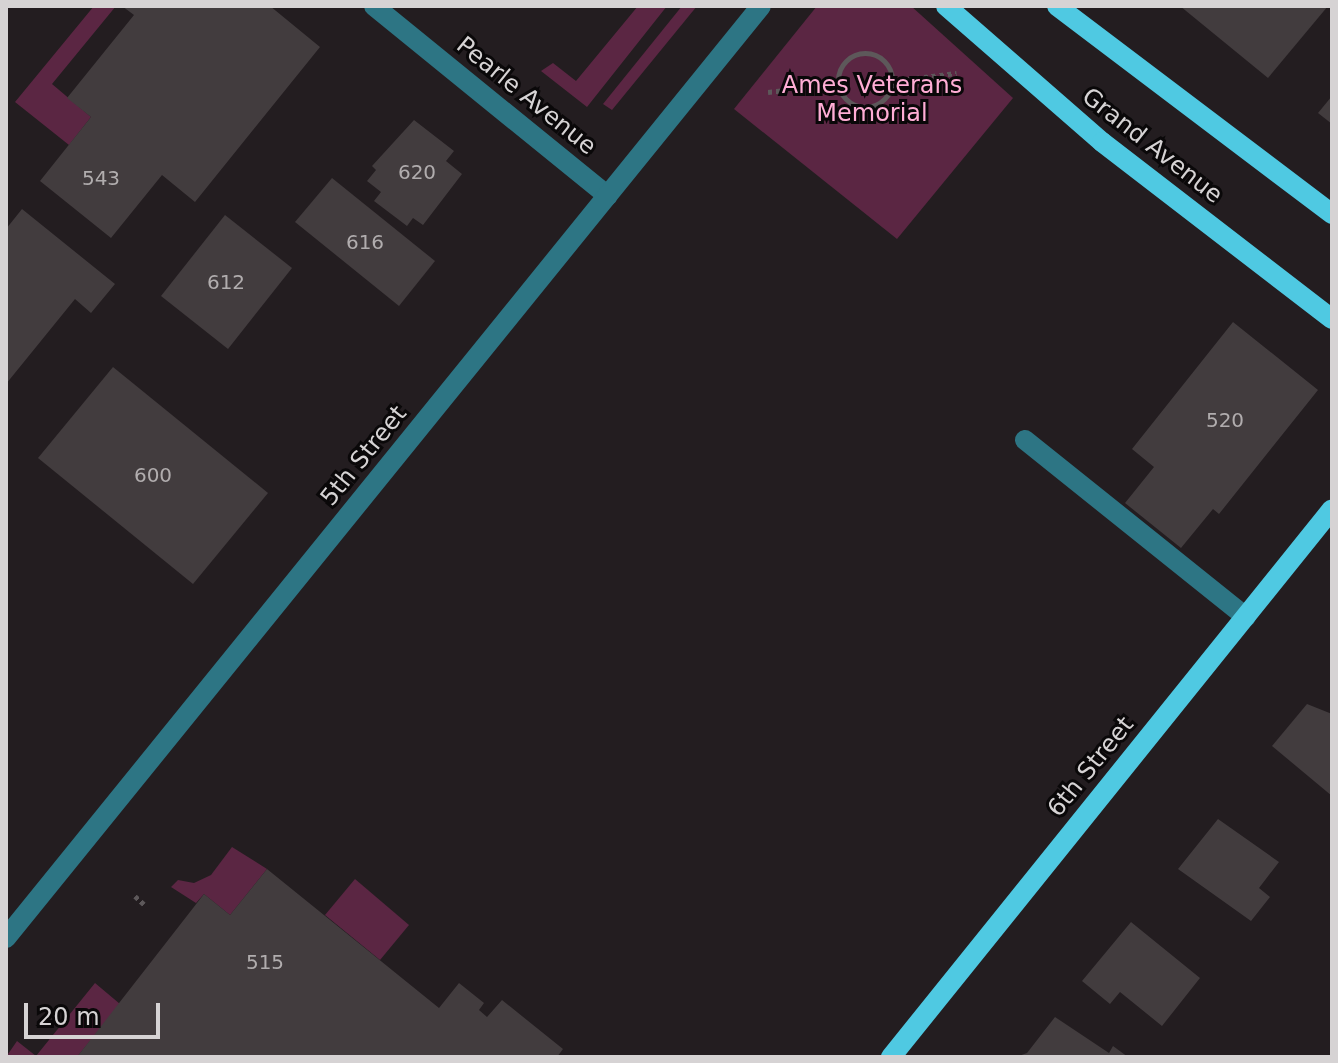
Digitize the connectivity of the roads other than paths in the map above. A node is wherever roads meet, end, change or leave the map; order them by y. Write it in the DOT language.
graph roads {
  1 [pos="374,6"];
  2 [pos="761,6"];
  3 [pos="946,6"];
  4 [pos="1057,6"];
  5 [pos="608,196"];
  6 [pos="1332,214"];
  7 [pos="1332,319"];
  8 [pos="1025,440"];
  9 [pos="1332,509"];
  10 [pos="1246,617"];
  11 [pos="6,938"];
  12 [pos="891,1057"];
  1 -- 5 [label="street, Pearle Avenue"];
  2 -- 5 [label="street, 5th Street"];
  3 -- 7 [label="main road, Grand Avenue"];
  4 -- 6 [label="main road, Grand Avenue"];
  5 -- 11 [label="street, 5th Street"];
  8 -- 10 [label="street"];
  9 -- 10 [label="main road, 6th Street"];
  10 -- 12 [label="main road, 6th Street"];
}
